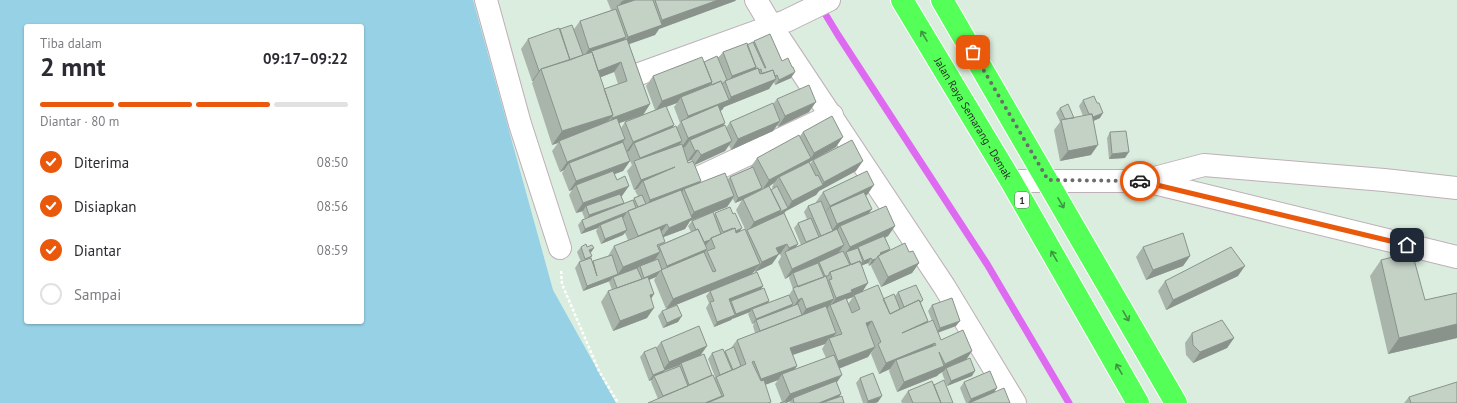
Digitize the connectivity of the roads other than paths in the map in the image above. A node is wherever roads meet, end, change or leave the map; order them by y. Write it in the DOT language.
graph roads {
  1 [pos="486,0"];
  2 [pos="756,0"];
  3 [pos="829,0"];
  4 [pos="902,0"];
  5 [pos="942,0"];
  6 [pos="779,24"];
  7 [pos="639,74"];
  8 [pos="832,115"];
  9 [pos="700,177"];
  10 [pos="1048,180"];
  11 [pos="1011,181"];
  12 [pos="1143,181"];
  13 [pos="1457,188"];
  14 [pos="560,248"];
  15 [pos="1457,257"];
  16 [pos="1015,403"];
  17 [pos="1138,403"];
  18 [pos="1176,403"];
  1 -- 14 [label="street"];
  2 -- 6 [label="street"];
  3 -- 6 [label="street"];
  11 -- 4 [label="highway, Jalan Raya Semarang - Demak / 1, one-way"];
  5 -- 10 [label="highway"];
  6 -- 7 [label="street"];
  6 -- 8 [label="street"];
  8 -- 9 [label="street"];
  8 -- 16 [label="street"];
  10 -- 11 [label="street"];
  10 -- 12 [label="street"];
  10 -- 18 [label="highway, one-way"];
  17 -- 11 [label="highway, Jalan Raya Semarang - Demak / 1, one-way"];
  12 -- 13 [label="street"];
  12 -- 15 [label="street"];
}
